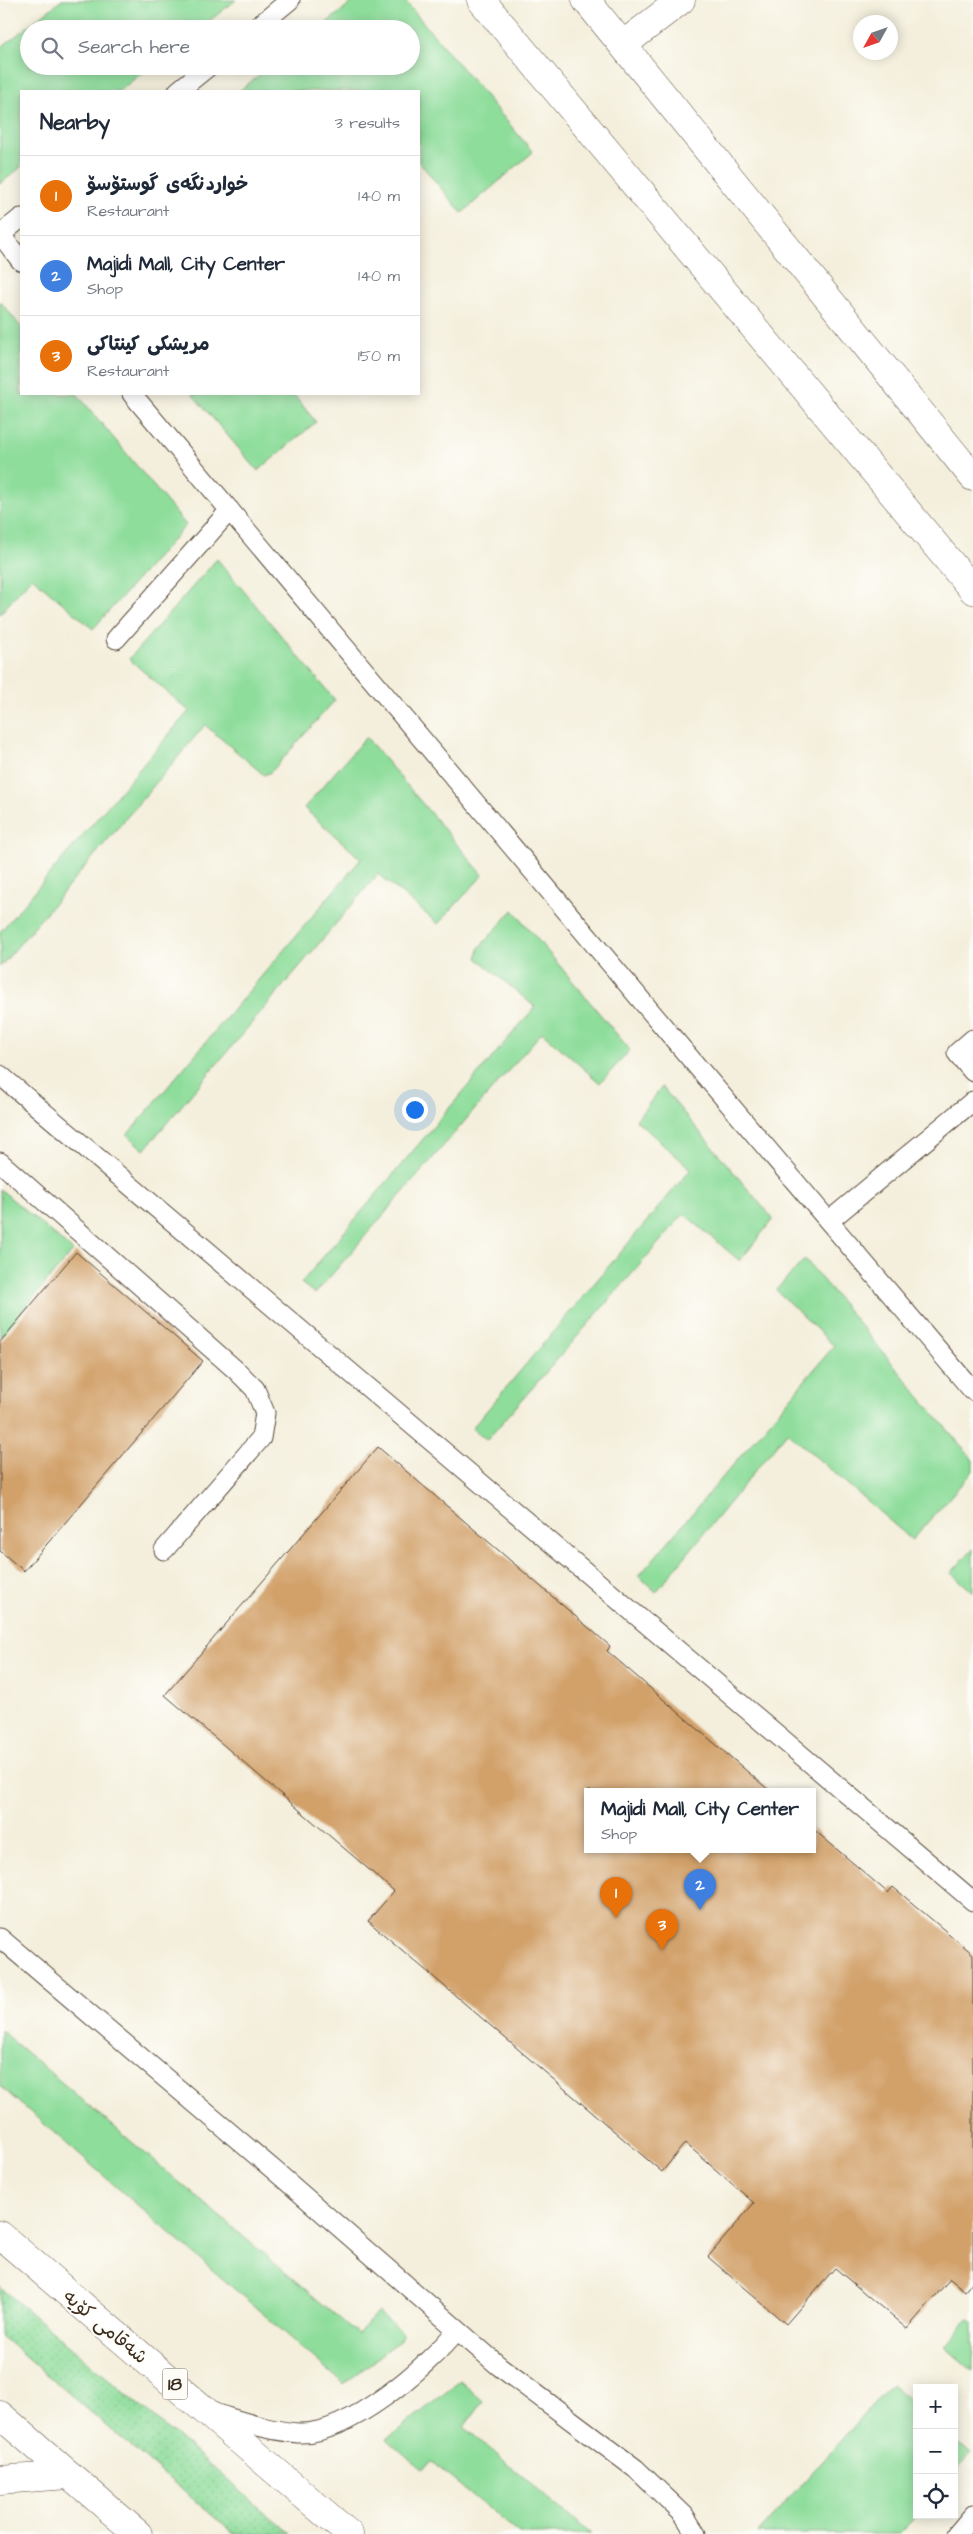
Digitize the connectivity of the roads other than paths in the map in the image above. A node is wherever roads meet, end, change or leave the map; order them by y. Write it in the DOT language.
graph roads {
  1 [pos="290,0"];
  2 [pos="481,0"];
  3 [pos="586,0"];
  4 [pos="681,0"];
  5 [pos="266,20"];
  6 [pos="624,44"];
  7 [pos="198,75"];
  8 [pos="179,90"];
  9 [pos="20,219"];
  10 [pos="0,235"];
  11 [pos="20,260"];
  12 [pos="133,395"];
  13 [pos="973,477"];
  14 [pos="230,510"];
  15 [pos="973,590"];
  16 [pos="116,639"];
  17 [pos="973,1039"];
  18 [pos="973,1072"];
  19 [pos="0,1075"];
  20 [pos="973,1101"];
  21 [pos="0,1162"];
  22 [pos="829,1222"];
  23 [pos="973,1391"];
  24 [pos="164,1550"];
  25 [pos="973,1901"];
  26 [pos="0,1938"];
  27 [pos="0,2235"];
  28 [pos="458,2330"];
  29 [pos="206,2410"];
  30 [pos="0,2415"];
  31 [pos="69,2475"];
  32 [pos="0,2480"];
  33 [pos="973,2515"];
  34 [pos="138,2534"];
  35 [pos="349,2534"];
  36 [pos="696,2534"];
  37 [pos="957,2534"];
  1 -- 5 [label="lane"];
  2 -- 15 [label="main road"];
  3 -- 6 [label="main road"];
  4 -- 6 [label="main road"];
  6 -- 13 [label="main road"];
  7 -- 8 [label="lane"];
  9 -- 10 [label="lane"];
  10 -- 11 [label="lane"];
  12 -- 14 [label="lane"];
  14 -- 16 [label="lane"];
  14 -- 22 [label="lane"];
  17 -- 18 [label="lane"];
  19 -- 25 [label="lane"];
  20 -- 22 [label="lane"];
  21 -- 24 [label="lane"];
  22 -- 23 [label="lane"];
  26 -- 28 [label="lane"];
  27 -- 29 [label="main road, شەقامی کۆیە / 18"];
  28 -- 29 [label="lane"];
  28 -- 36 [label="lane"];
  29 -- 35 [label="main road, شەقامی کۆیە / 18"];
  30 -- 31 [label="main road"];
  31 -- 32 [label="main road"];
  31 -- 34 [label="main road"];
  33 -- 37 [label="lane"];
}
